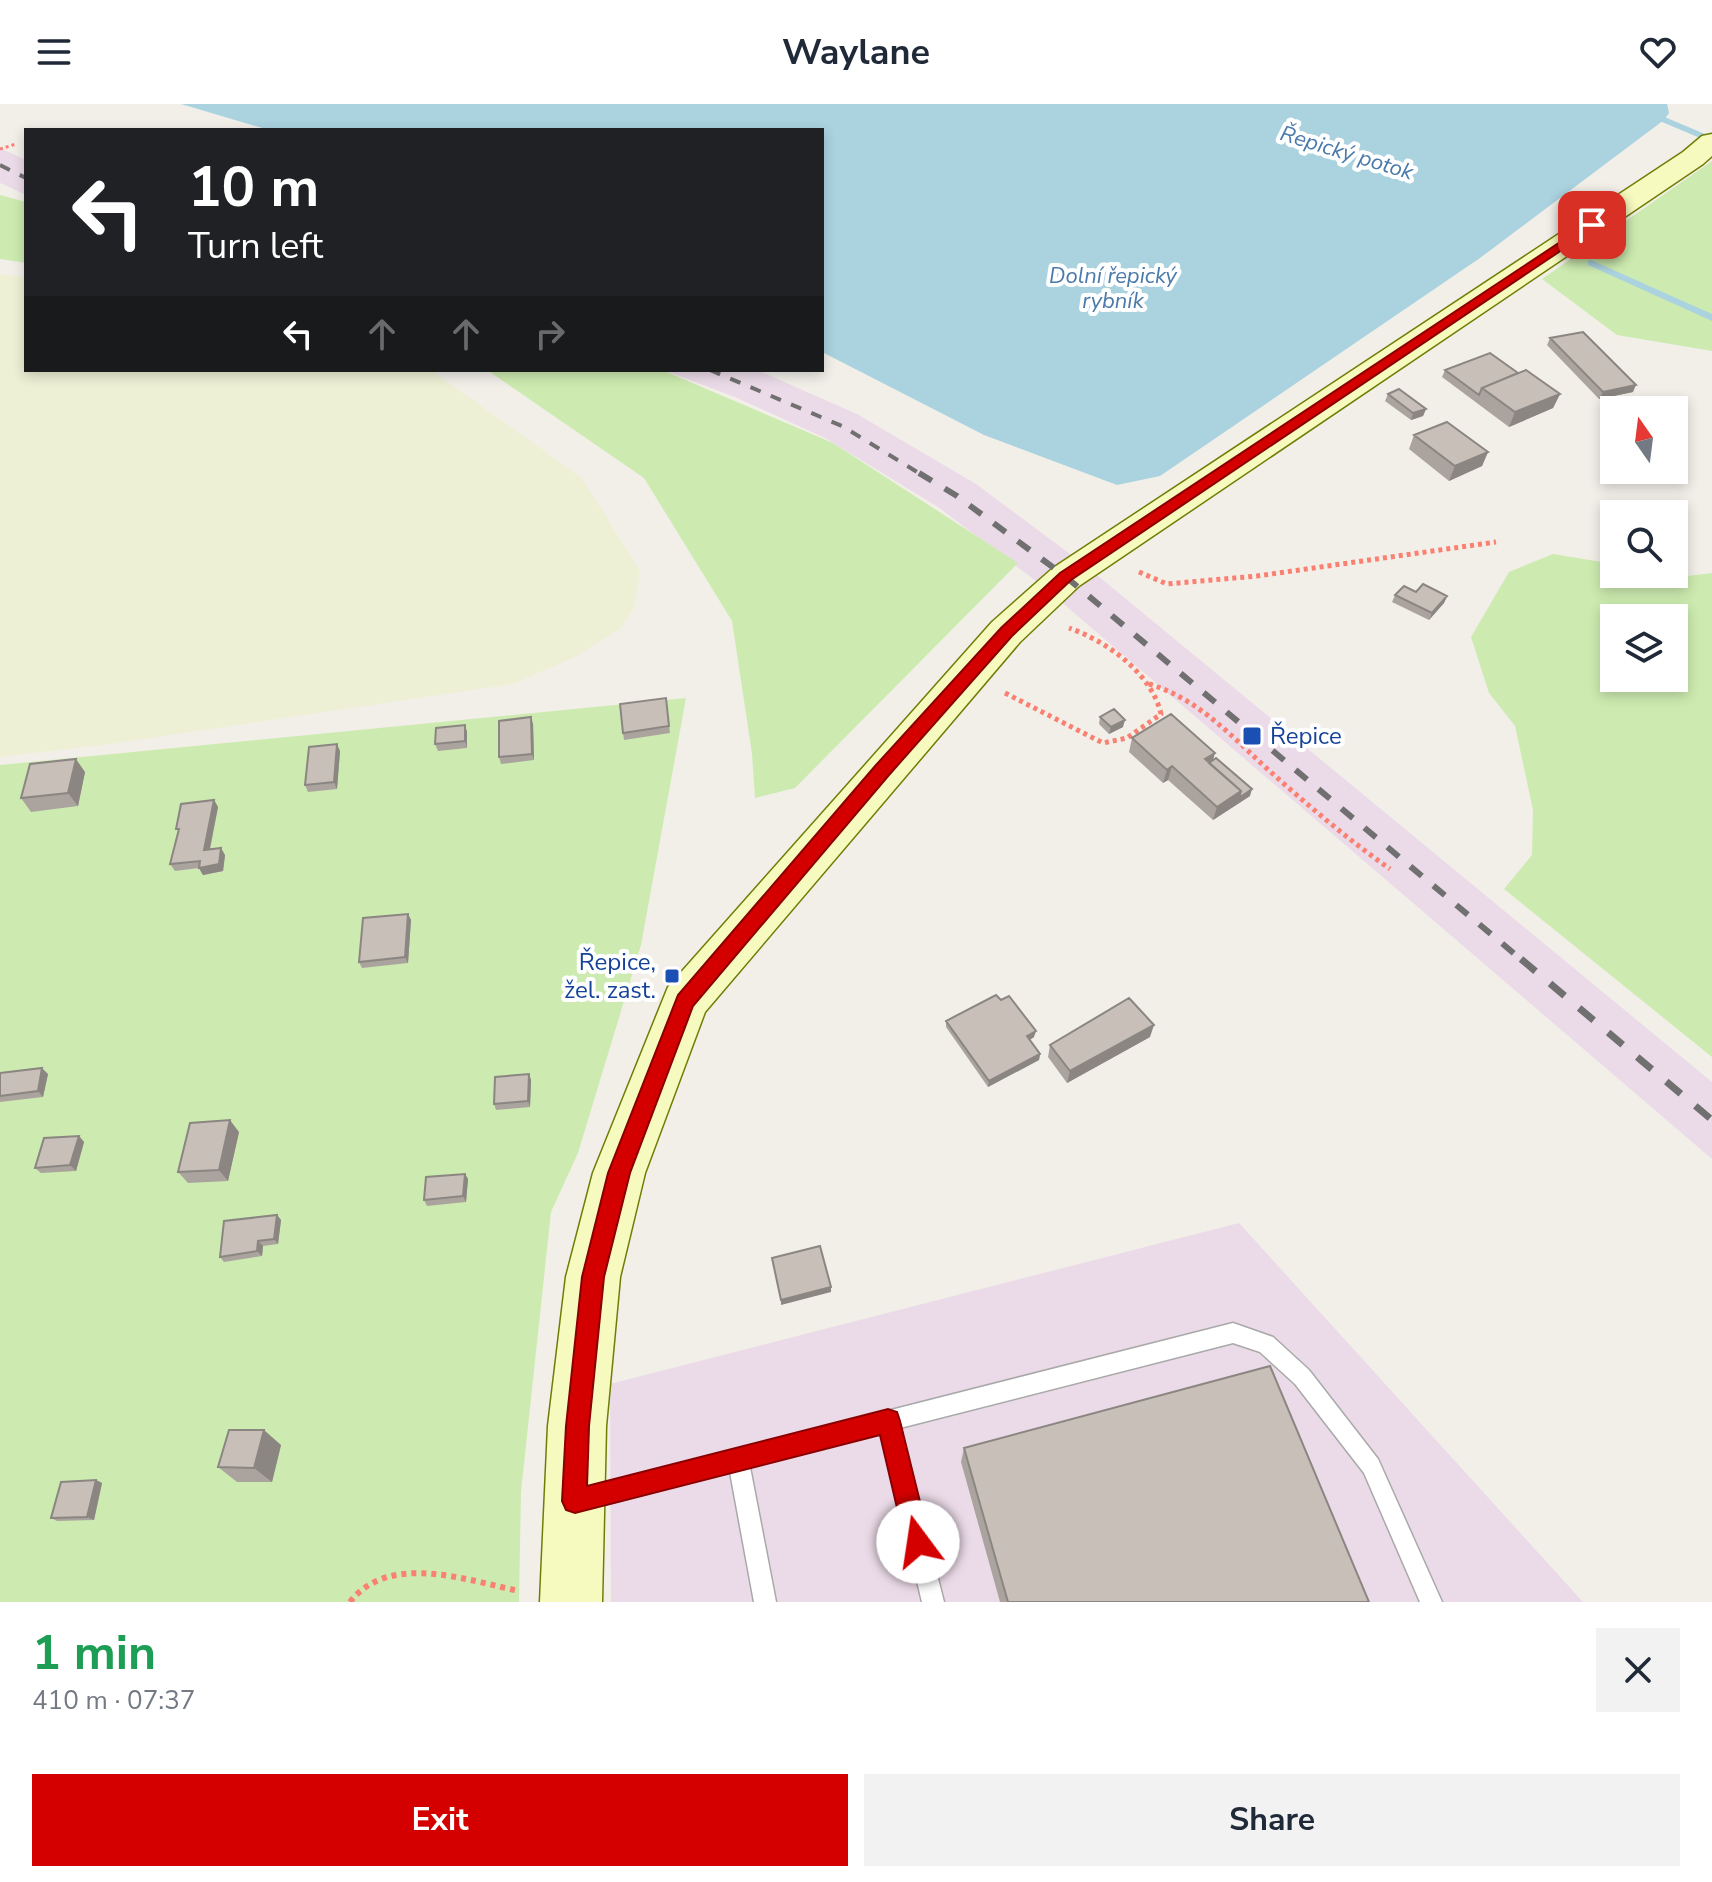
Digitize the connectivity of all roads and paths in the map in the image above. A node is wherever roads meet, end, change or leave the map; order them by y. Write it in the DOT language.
graph roads {
  1 [pos="1712,142"];
  2 [pos="16,144"];
  3 [pos="0,149"];
  4 [pos="1496,542"];
  5 [pos="1104,551"];
  6 [pos="1020,617"];
  7 [pos="969,674"];
  8 [pos="1149,684"];
  9 [pos="1390,869"];
  10 [pos="888,1421"];
  11 [pos="738,1460"];
  12 [pos="575,1501"];
  13 [pos="571,1601"];
  14 [pos="350,1602"];
  15 [pos="765,1602"];
  16 [pos="933,1602"];
  17 [pos="1431,1602"];
  1 -- 5 [label="main road"];
  2 -- 3 [label="path"];
  4 -- 5 [label="path"];
  5 -- 6 [label="main road"];
  6 -- 7 [label="main road"];
  6 -- 8 [label="path"];
  7 -- 8 [label="path"];
  7 -- 12 [label="main road"];
  8 -- 9 [label="path"];
  10 -- 11 [label="lane"];
  10 -- 16 [label="lane"];
  10 -- 17 [label="lane"];
  11 -- 12 [label="lane"];
  11 -- 15 [label="lane"];
  12 -- 13 [label="main road"];
  13 -- 14 [label="path"];
}
